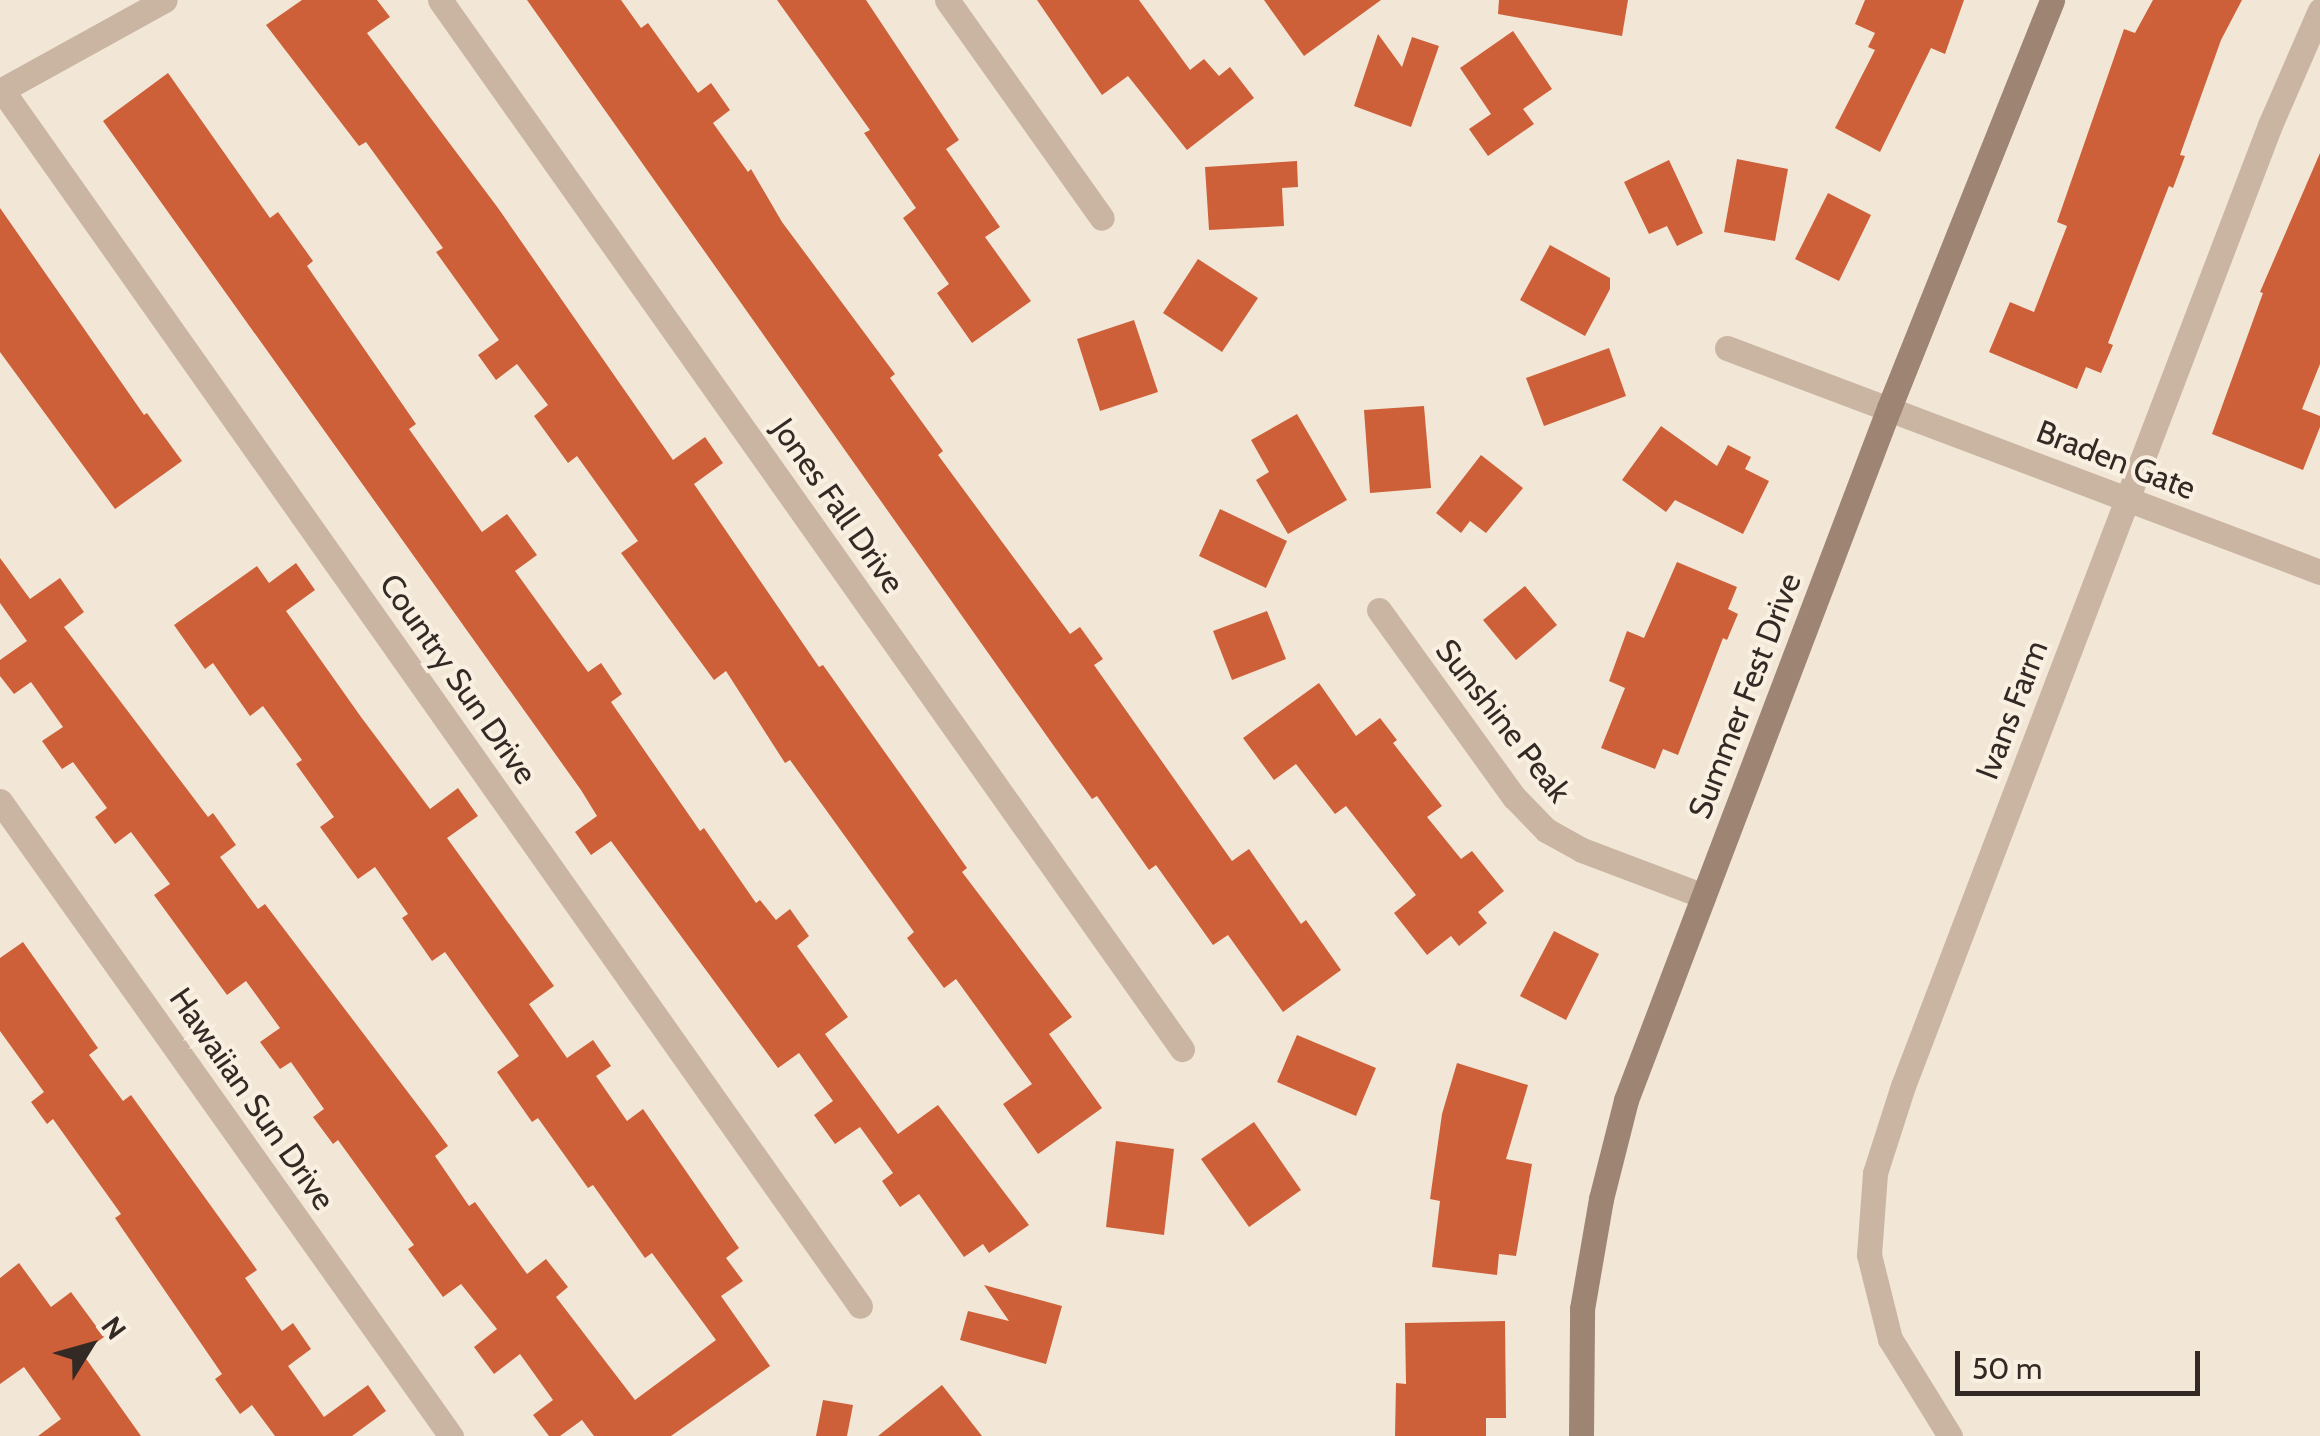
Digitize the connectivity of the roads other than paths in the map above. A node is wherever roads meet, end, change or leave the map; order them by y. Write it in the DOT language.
graph roads {
  1 [pos="165,0"];
  2 [pos="440,0"];
  3 [pos="947,0"];
  4 [pos="2052,0"];
  5 [pos="2320,10"];
  6 [pos="1,91"];
  7 [pos="1102,218"];
  8 [pos="1727,348"];
  9 [pos="1889,408"];
  10 [pos="2128,498"];
  11 [pos="2320,572"];
  12 [pos="1379,610"];
  13 [pos="0,800"];
  14 [pos="1704,896"];
  15 [pos="1182,1049"];
  16 [pos="860,1306"];
  17 [pos="451,1436"];
  18 [pos="1581,1436"];
  19 [pos="1950,1436"];
  1 -- 6 [label="street"];
  2 -- 15 [label="street, Jones Fall Drive"];
  3 -- 7 [label="street"];
  4 -- 9 [label="street, Summer Fest Drive"];
  5 -- 10 [label="street, Ivans Farm"];
  6 -- 16 [label="street, Country Sun Drive"];
  8 -- 9 [label="street, Braden Gate"];
  9 -- 10 [label="street, Braden Gate"];
  9 -- 14 [label="street, Summer Fest Drive"];
  10 -- 11 [label="street, Braden Gate"];
  10 -- 19 [label="street, Ivans Farm"];
  12 -- 14 [label="street, Sunshine Peak"];
  13 -- 17 [label="street, Hawaiian Sun Drive"];
  14 -- 18 [label="street, Summer Fest Drive"];
}
